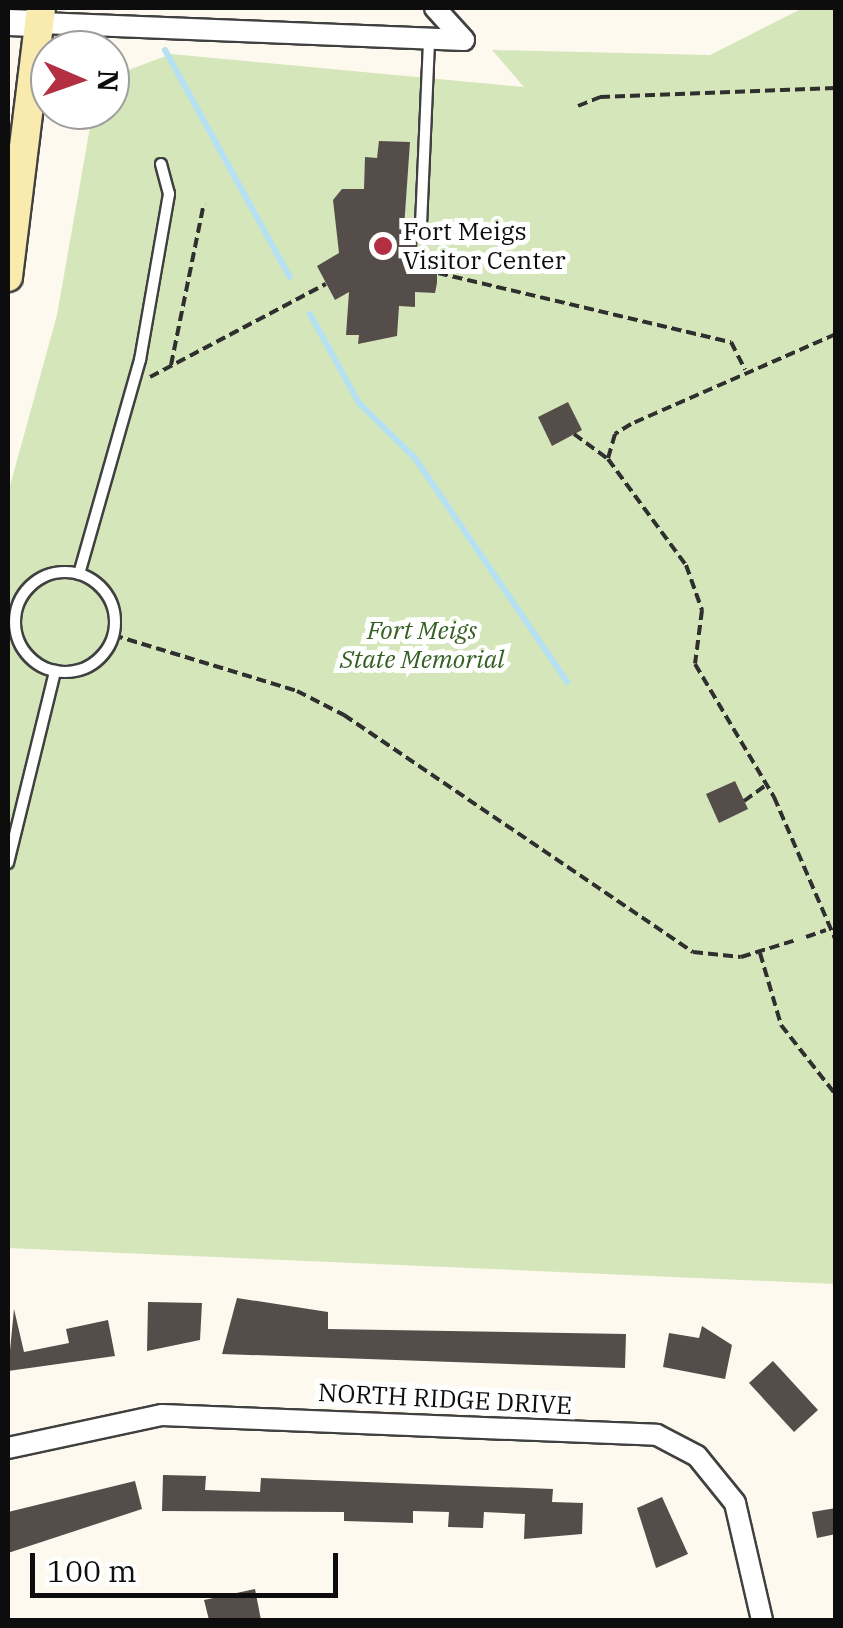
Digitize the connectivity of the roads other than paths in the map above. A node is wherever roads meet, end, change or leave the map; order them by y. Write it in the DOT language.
graph roads {
  1 [pos="434,8"];
  2 [pos="41,15"];
  3 [pos="8,22"];
  4 [pos="429,39"];
  5 [pos="161,164"];
  6 [pos="410,171"];
  7 [pos="424,172"];
  8 [pos="421,225"];
  9 [pos="8,277"];
  10 [pos="79,574"];
  11 [pos="12,607"];
  12 [pos="55,672"];
  13 [pos="8,863"];
  14 [pos="8,1448"];
  15 [pos="762,1620"];
  1 -- 4 [label="street"];
  2 -- 3 [label="street"];
  2 -- 4 [label="street"];
  2 -- 9 [label="main road"];
  4 -- 7 [label="lane"];
  5 -- 10 [label="lane"];
  6 -- 7 [label="lane"];
  7 -- 8 [label="lane"];
  10 -- 11 [label="lane"];
  10 -- 12 [label="lane"];
  11 -- 12 [label="lane"];
  12 -- 13 [label="lane"];
  14 -- 15 [label="street, NORTH RIDGE DRIVE"];
}
